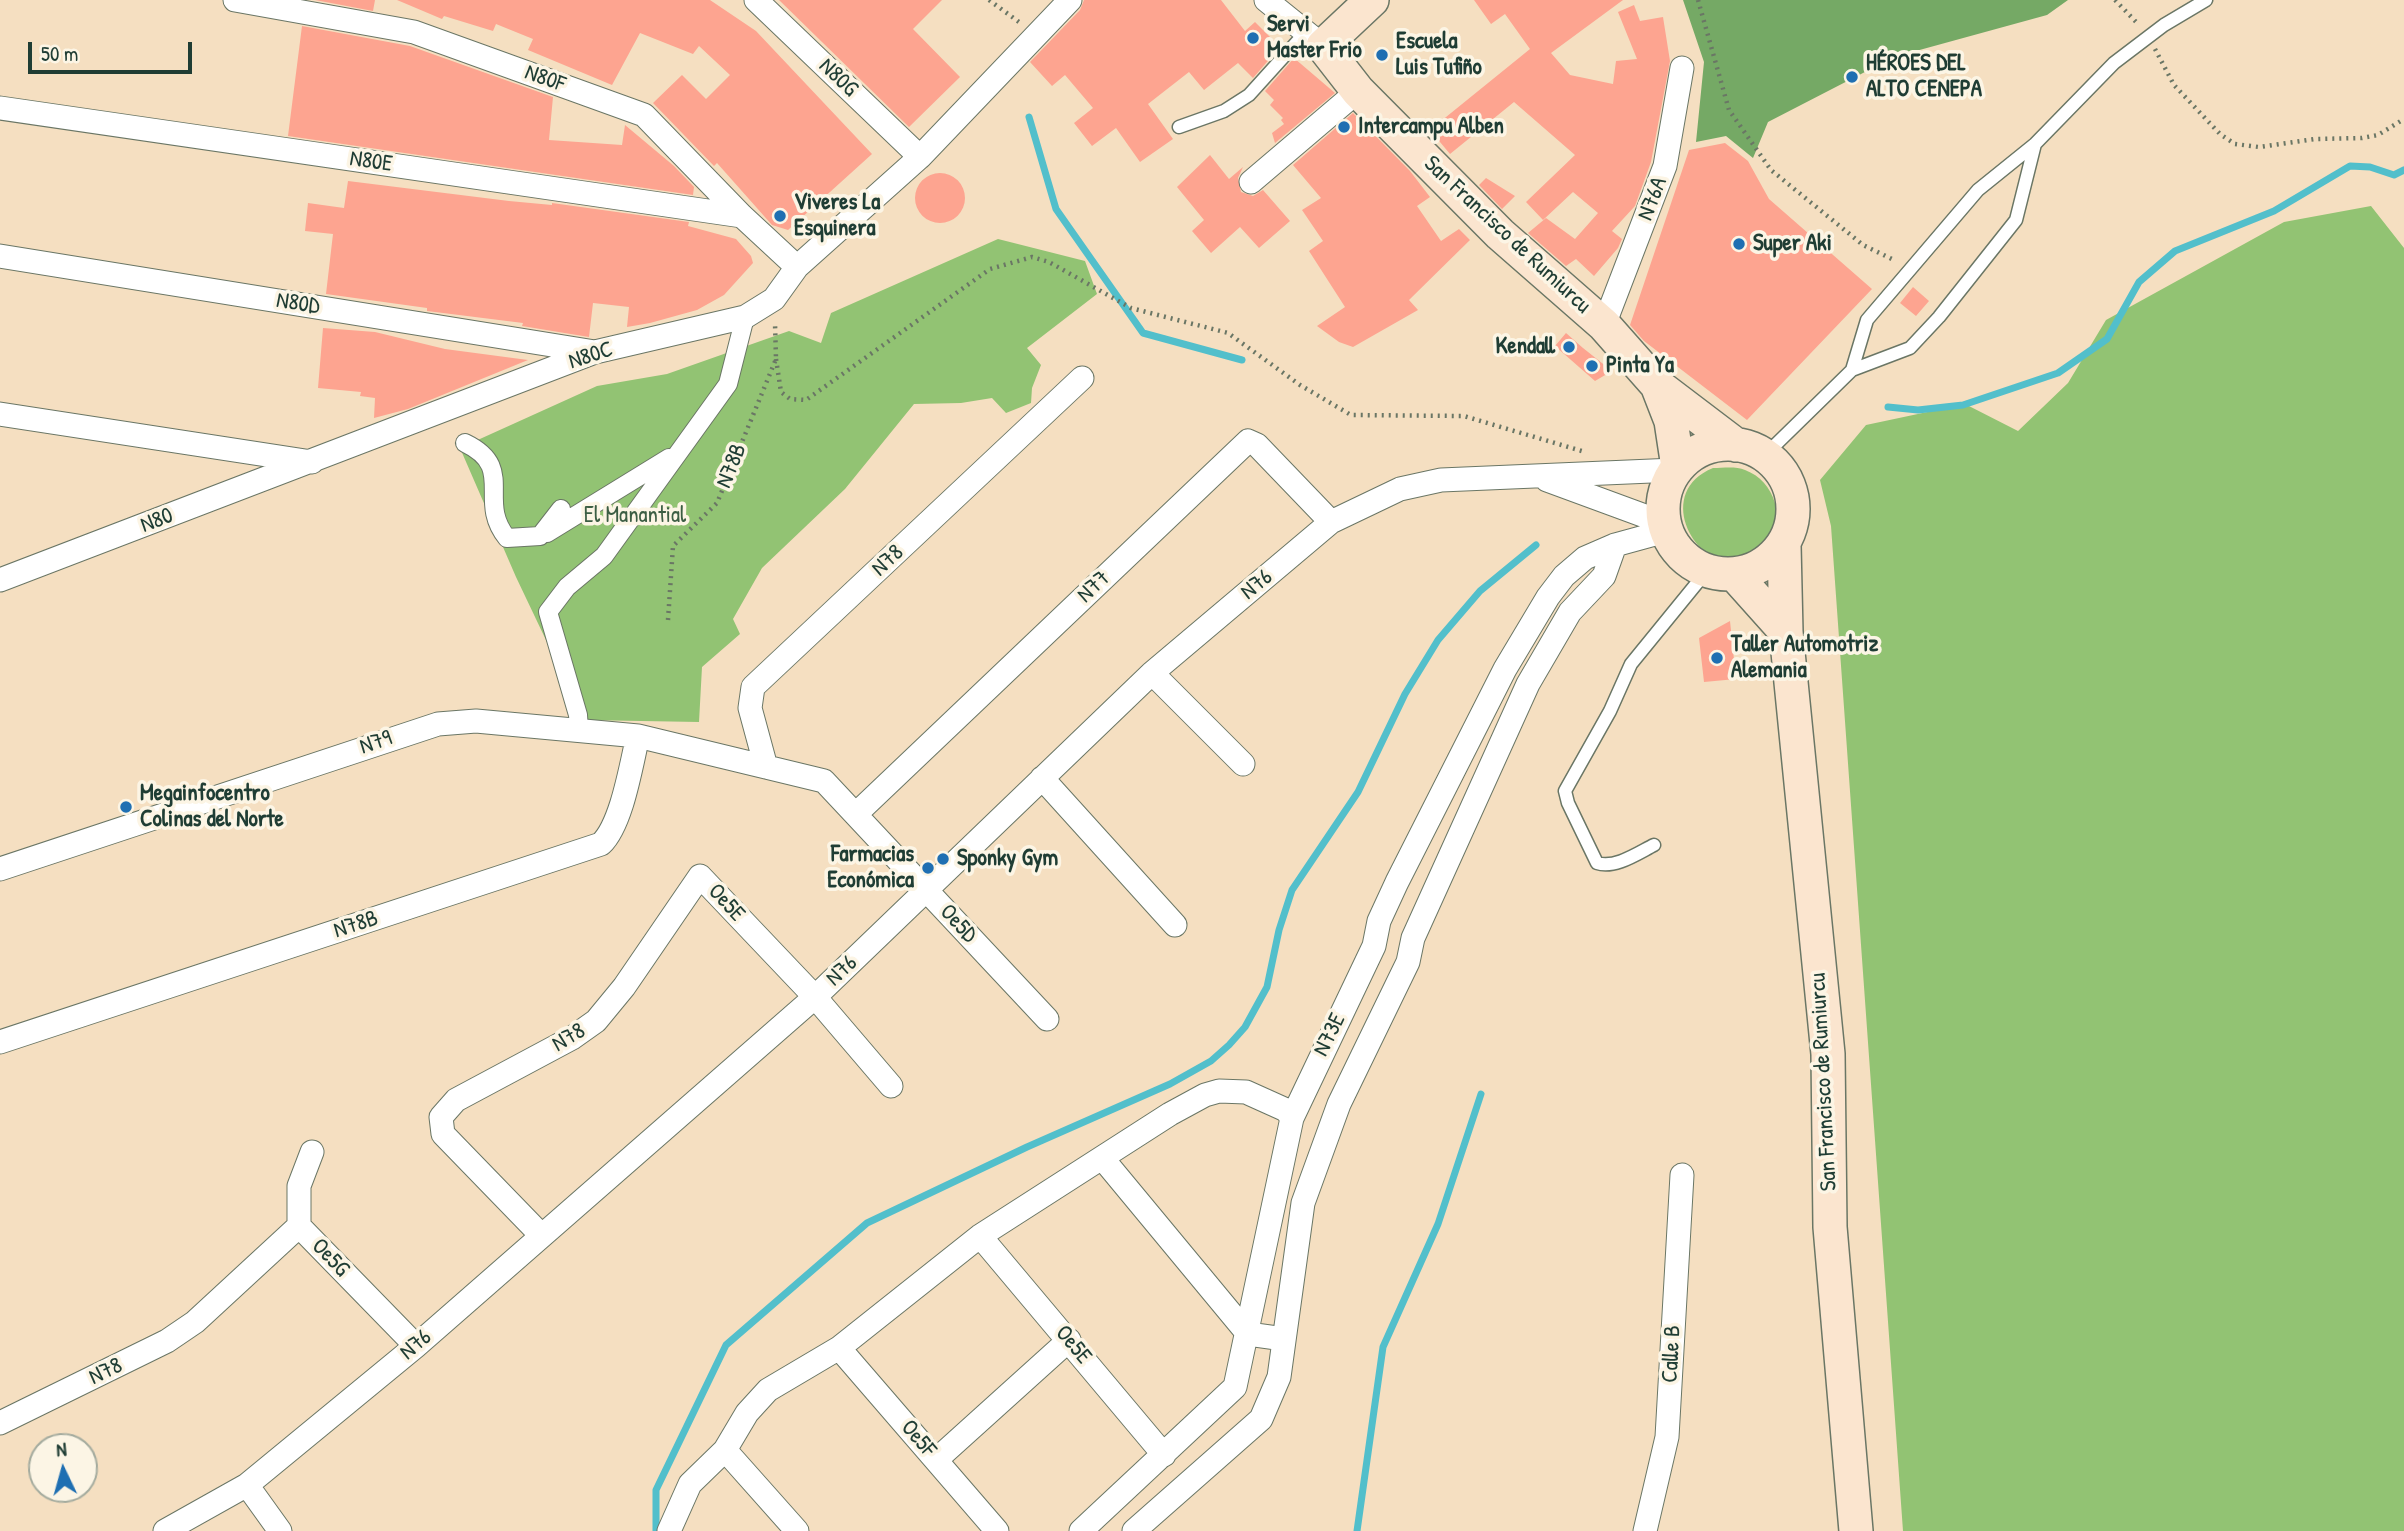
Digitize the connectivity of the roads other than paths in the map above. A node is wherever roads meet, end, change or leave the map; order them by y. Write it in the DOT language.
graph roads {
  1 [pos="235,0"];
  2 [pos="756,0"];
  3 [pos="1070,0"];
  4 [pos="1266,0"];
  5 [pos="1372,0"];
  6 [pos="2206,0"];
  7 [pos="1314,39"];
  8 [pos="1682,68"];
  9 [pos="1357,91"];
  10 [pos="0,108"];
  11 [pos="1179,127"];
  12 [pos="2035,144"];
  13 [pos="920,156"];
  14 [pos="1251,182"];
  15 [pos="742,216"];
  16 [pos="0,256"];
  17 [pos="797,267"];
  18 [pos="744,317"];
  19 [pos="1604,325"];
  20 [pos="595,352"];
  21 [pos="1852,370"];
  22 [pos="1082,378"];
  23 [pos="1657,385"];
  24 [pos="0,414"];
  25 [pos="465,443"];
  26 [pos="1751,450"];
  27 [pos="680,451"];
  28 [pos="315,462"];
  29 [pos="1676,469"];
  30 [pos="1538,477"];
  31 [pos="562,509"];
  32 [pos="1331,522"];
  33 [pos="1665,527"];
  34 [pos="540,536"];
  35 [pos="1615,545"];
  36 [pos="1784,545"];
  37 [pos="1720,573"];
  38 [pos="0,580"];
  39 [pos="1786,632"];
  40 [pos="1505,669"];
  41 [pos="1152,673"];
  42 [pos="1528,684"];
  43 [pos="579,730"];
  44 [pos="638,736"];
  45 [pos="1243,764"];
  46 [pos="766,767"];
  47 [pos="1042,778"];
  48 [pos="856,814"];
  49 [pos="1654,845"];
  50 [pos="0,869"];
  51 [pos="700,876"];
  52 [pos="1396,882"];
  53 [pos="926,889"];
  54 [pos="1433,897"];
  55 [pos="1379,921"];
  56 [pos="1175,925"];
  57 [pos="1413,938"];
  58 [pos="815,997"];
  59 [pos="1047,1019"];
  60 [pos="0,1042"];
  61 [pos="891,1086"];
  62 [pos="1292,1118"];
  63 [pos="312,1152"];
  64 [pos="1102,1159"];
  65 [pos="1682,1175"];
  66 [pos="299,1226"];
  67 [pos="540,1234"];
  68 [pos="981,1236"];
  69 [pos="1248,1334"];
  70 [pos="1069,1339"];
  71 [pos="1284,1339"];
  72 [pos="416,1346"];
  73 [pos="839,1348"];
  74 [pos="0,1423"];
  75 [pos="725,1450"];
  76 [pos="1164,1455"];
  77 [pos="936,1460"];
  78 [pos="247,1485"];
  79 [pos="165,1531"];
  80 [pos="280,1531"];
  81 [pos="668,1531"];
  82 [pos="797,1531"];
  83 [pos="997,1531"];
  84 [pos="1081,1531"];
  85 [pos="1134,1531"];
  86 [pos="1645,1531"];
  87 [pos="1856,1531"];
  1 -- 15 [label="street, N80F"];
  2 -- 13 [label="street, N80G"];
  3 -- 13 [label="street, N80C"];
  4 -- 7 [label="street, San Francisco de Rumiurcu"];
  5 -- 7 [label="main road"];
  6 -- 12 [label="lane"];
  7 -- 9 [label="main road, San Francisco de Rumiurcu"];
  7 -- 11 [label="lane"];
  8 -- 19 [label="street, N76A"];
  9 -- 14 [label="street"];
  9 -- 19 [label="main road, San Francisco de Rumiurcu"];
  10 -- 15 [label="street, N80E"];
  12 -- 21 [label="lane"];
  12 -- 21 [label="lane"];
  13 -- 17 [label="street, N80C"];
  15 -- 17 [label="street, N80F"];
  16 -- 20 [label="street, N80D"];
  17 -- 18 [label="street, N80C"];
  18 -- 20 [label="street, N80C"];
  18 -- 27 [label="street"];
  19 -- 23 [label="main road, San Francisco de Rumiurcu"];
  20 -- 28 [label="street, N80C"];
  21 -- 26 [label="lane"];
  22 -- 46 [label="street, N78"];
  23 -- 26 [label="main road, San Francisco de Rumiurcu"];
  23 -- 29 [label="main road, San Francisco de Rumiurcu"];
  24 -- 28 [label="street"];
  25 -- 34 [label="street"];
  26 -- 29 [label="main road"];
  26 -- 36 [label="main road"];
  27 -- 34 [label="street"];
  27 -- 43 [label="street"];
  28 -- 38 [label="street, N80"];
  29 -- 30 [label="street, N76"];
  29 -- 33 [label="main road"];
  30 -- 32 [label="street, N76"];
  30 -- 33 [label="street, N76"];
  31 -- 34 [label="street"];
  32 -- 41 [label="street, N76"];
  32 -- 48 [label="street, N77"];
  33 -- 35 [label="street, N73E"];
  33 -- 37 [label="main road"];
  35 -- 40 [label="street, N73E"];
  35 -- 42 [label="street, N73E"];
  36 -- 37 [label="main road"];
  36 -- 39 [label="main road, San Francisco de Rumiurcu"];
  37 -- 39 [label="main road"];
  37 -- 49 [label="lane"];
  39 -- 87 [label="main road, San Francisco de Rumiurcu"];
  40 -- 42 [label="street"];
  40 -- 52 [label="street, N73E"];
  41 -- 45 [label="street"];
  41 -- 47 [label="street, N76"];
  42 -- 54 [label="street, N73E"];
  43 -- 44 [label="street, N79"];
  43 -- 50 [label="street, N79"];
  44 -- 46 [label="street, N79"];
  44 -- 60 [label="street, N78B"];
  46 -- 48 [label="street, Oe5D"];
  47 -- 53 [label="street, N76"];
  47 -- 56 [label="street"];
  48 -- 53 [label="street, Oe5D"];
  51 -- 58 [label="street, Oe5E"];
  51 -- 67 [label="street, N78"];
  52 -- 54 [label="street"];
  52 -- 55 [label="street, N73E"];
  53 -- 58 [label="street, N76"];
  53 -- 59 [label="street, Oe5D"];
  54 -- 57 [label="street, N73E"];
  55 -- 57 [label="street"];
  55 -- 62 [label="street, N73E"];
  57 -- 71 [label="street, N73E"];
  58 -- 61 [label="street, Oe5E"];
  58 -- 67 [label="street, N76"];
  62 -- 64 [label="street"];
  62 -- 69 [label="street, N73E"];
  63 -- 66 [label="street, Oe5G"];
  64 -- 68 [label="street"];
  64 -- 69 [label="street"];
  65 -- 86 [label="street, Calle B"];
  66 -- 72 [label="street, Oe5G"];
  66 -- 74 [label="street, N78"];
  67 -- 72 [label="street, N76"];
  68 -- 70 [label="street, Oe5E"];
  68 -- 73 [label="street"];
  69 -- 71 [label="street"];
  69 -- 76 [label="street, N73E"];
  70 -- 76 [label="street, Oe5E"];
  70 -- 77 [label="street"];
  71 -- 85 [label="street, N73E"];
  72 -- 78 [label="street, N76"];
  73 -- 75 [label="street"];
  73 -- 77 [label="street, Oe5F"];
  75 -- 81 [label="street"];
  75 -- 82 [label="street"];
  76 -- 84 [label="street, N73E"];
  77 -- 83 [label="street, Oe5F"];
  78 -- 79 [label="street, N76"];
  78 -- 80 [label="street"];
}
